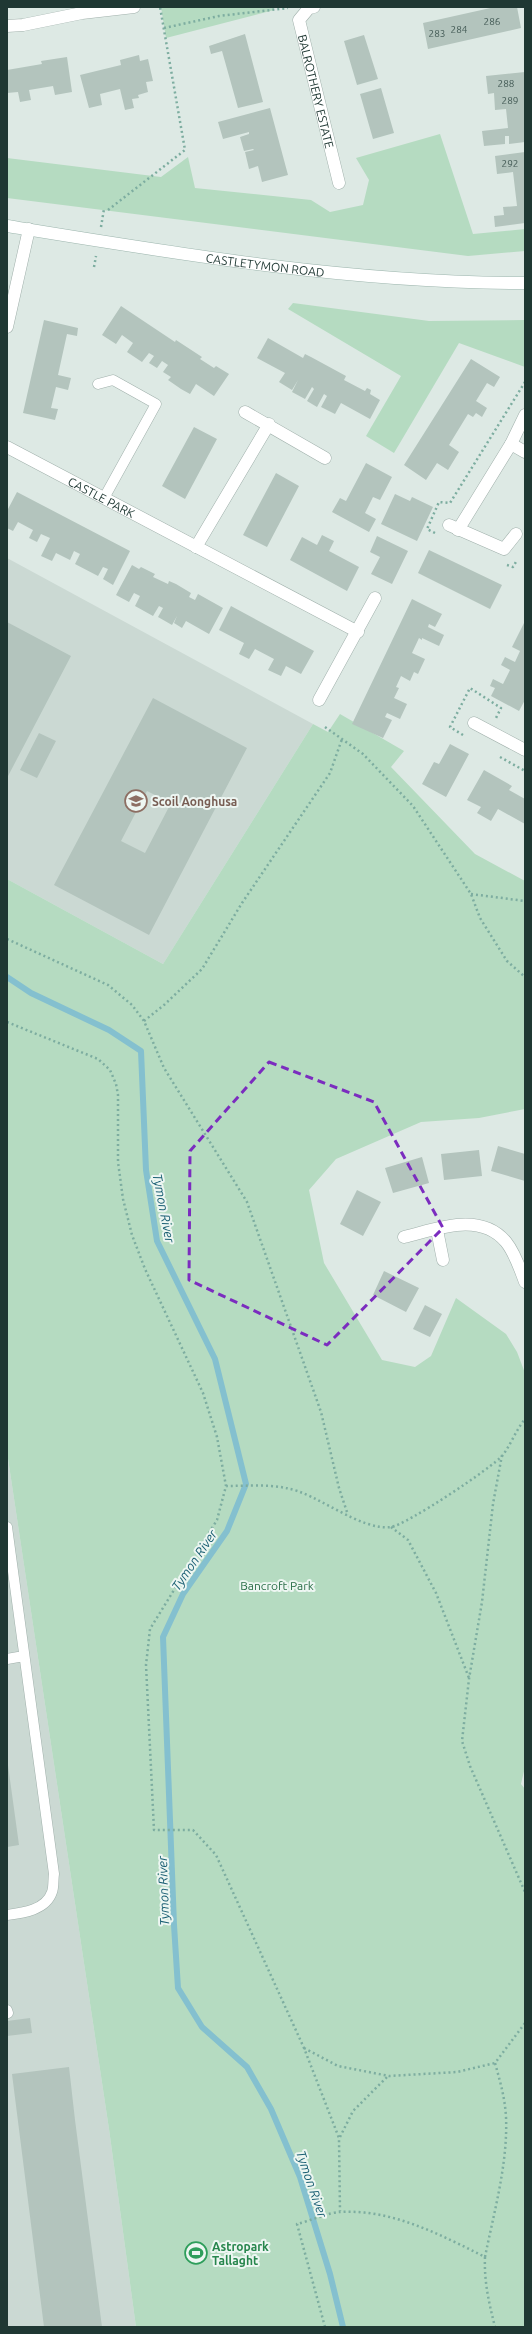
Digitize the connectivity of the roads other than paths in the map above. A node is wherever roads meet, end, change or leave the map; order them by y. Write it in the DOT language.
graph roads {
  1 [pos="134,7"];
  2 [pos="314,7"];
  3 [pos="7,26"];
  4 [pos="339,183"];
  5 [pos="7,226"];
  6 [pos="29,229"];
  7 [pos="525,282"];
  8 [pos="7,327"];
  9 [pos="98,384"];
  10 [pos="245,412"];
  11 [pos="525,415"];
  12 [pos="269,424"];
  13 [pos="511,444"];
  14 [pos="7,447"];
  15 [pos="525,452"];
  16 [pos="325,458"];
  17 [pos="104,498"];
  18 [pos="516,534"];
  19 [pos="196,547"];
  20 [pos="375,598"];
  21 [pos="358,632"];
  22 [pos="319,700"];
  23 [pos="474,723"];
  24 [pos="525,750"];
  25 [pos="437,1230"];
  26 [pos="404,1237"];
  27 [pos="443,1260"];
  28 [pos="525,1282"];
  29 [pos="7,1527"];
  30 [pos="24,1656"];
  31 [pos="7,1659"];
  32 [pos="7,1915"];
  33 [pos="7,2010"];
  34 [pos="8,2014"];
  1 -- 3 [label="street"];
  2 -- 4 [label="street, BALROTHERY ESTATE"];
  5 -- 6 [label="street, CASTLETYMON ROAD"];
  6 -- 7 [label="street, CASTLETYMON ROAD"];
  6 -- 8 [label="street"];
  9 -- 17 [label="lane"];
  10 -- 12 [label="street"];
  11 -- 13 [label="street"];
  12 -- 16 [label="street"];
  12 -- 19 [label="street"];
  13 -- 15 [label="street"];
  13 -- 18 [label="street"];
  14 -- 17 [label="street, CASTLE PARK"];
  17 -- 19 [label="street, CASTLE PARK"];
  19 -- 21 [label="street, CASTLE PARK"];
  20 -- 21 [label="street"];
  21 -- 22 [label="street"];
  23 -- 24 [label="street"];
  25 -- 26 [label="street"];
  25 -- 27 [label="street"];
  25 -- 28 [label="street"];
  29 -- 30 [label="lane"];
  30 -- 31 [label="lane"];
  30 -- 32 [label="lane"];
  33 -- 34 [label="lane"];
}
